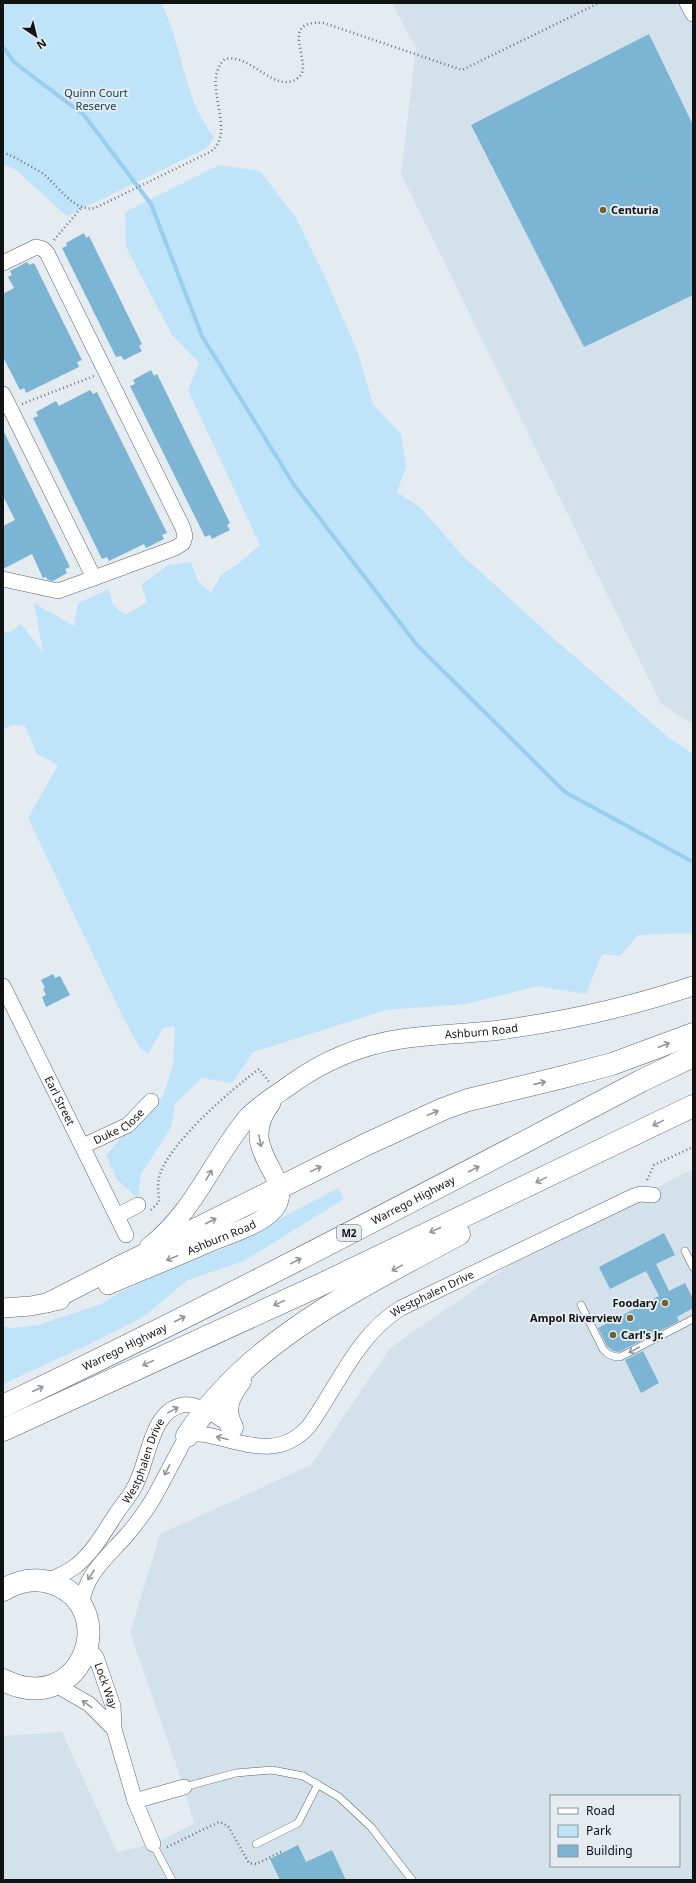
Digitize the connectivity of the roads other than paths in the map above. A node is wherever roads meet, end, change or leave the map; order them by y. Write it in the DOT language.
graph roads {
  1 [pos="687,3"];
  2 [pos="693,14"];
  3 [pos="3,263"];
  4 [pos="3,394"];
  5 [pos="94,578"];
  6 [pos="3,579"];
  7 [pos="3,986"];
  8 [pos="693,986"];
  9 [pos="693,1034"];
  10 [pos="693,1056"];
  11 [pos="278,1094"];
  12 [pos="151,1101"];
  13 [pos="693,1106"];
  14 [pos="83,1146"];
  15 [pos="281,1187"];
  16 [pos="646,1195"];
  17 [pos="495,1202"];
  18 [pos="138,1205"];
  19 [pos="117,1216"];
  20 [pos="126,1235"];
  21 [pos="685,1251"];
  22 [pos="693,1267"];
  23 [pos="114,1270"];
  24 [pos="47,1303"];
  25 [pos="581,1305"];
  26 [pos="3,1308"];
  27 [pos="693,1319"];
  28 [pos="271,1346"];
  29 [pos="3,1406"];
  30 [pos="205,1411"];
  31 [pos="232,1426"];
  32 [pos="3,1430"];
  33 [pos="187,1436"];
  34 [pos="257,1446"];
  35 [pos="48,1582"];
  36 [pos="7,1583"];
  37 [pos="81,1606"];
  38 [pos="88,1647"];
  39 [pos="56,1685"];
  40 [pos="8,1688"];
  41 [pos="114,1729"];
  42 [pos="318,1784"];
  43 [pos="184,1787"];
  44 [pos="135,1801"];
  45 [pos="153,1844"];
  46 [pos="256,1844"];
  47 [pos="172,1880"];
  48 [pos="412,1880"];
  1 -- 2 [label="street"];
  3 -- 5 [label="street"];
  4 -- 5 [label="street"];
  5 -- 6 [label="street"];
  7 -- 14 [label="street, Earl Street"];
  8 -- 11 [label="street, Ashburn Road"];
  15 -- 9 [label="main road, one-way"];
  29 -- 10 [label="main road, Warrego Highway / M2, one-way"];
  11 -- 15 [label="street, Ashburn Road, one-way"];
  23 -- 11 [label="street, Ashburn Road, one-way"];
  12 -- 14 [label="street, Duke Close"];
  13 -- 17 [label="main road, one-way"];
  14 -- 19 [label="street, Earl Street"];
  23 -- 15 [label="main road, one-way"];
  15 -- 24 [label="street, Ashburn Road, one-way"];
  16 -- 34 [label="street, Westphalen Drive"];
  17 -- 28 [label="main road, one-way"];
  17 -- 32 [label="main road, one-way"];
  18 -- 19 [label="street"];
  19 -- 20 [label="street, Earl Street"];
  21 -- 22 [label="lane"];
  23 -- 24 [label="street, Ashburn Road"];
  24 -- 26 [label="street, Ashburn Road"];
  27 -- 25 [label="lane, one-way"];
  28 -- 30 [label="main road"];
  28 -- 31 [label="main road"];
  30 -- 31 [label="street, Westphalen Drive"];
  30 -- 33 [label="main road"];
  35 -- 30 [label="street, Westphalen Drive, one-way"];
  31 -- 34 [label="street, Westphalen Drive"];
  34 -- 33 [label="street, Westphalen Drive, one-way"];
  33 -- 37 [label="street, Westphalen Drive, one-way"];
  35 -- 36 [label="main road"];
  35 -- 37 [label="main road"];
  37 -- 38 [label="main road"];
  38 -- 39 [label="main road"];
  38 -- 41 [label="street, Lock Way"];
  39 -- 40 [label="main road"];
  41 -- 39 [label="street, Lock Way, one-way"];
  41 -- 44 [label="street, Lock Way"];
  42 -- 43 [label="lane"];
  42 -- 46 [label="lane"];
  42 -- 48 [label="lane"];
  43 -- 44 [label="street"];
  44 -- 45 [label="street, Lock Way"];
  45 -- 47 [label="lane"];
}
